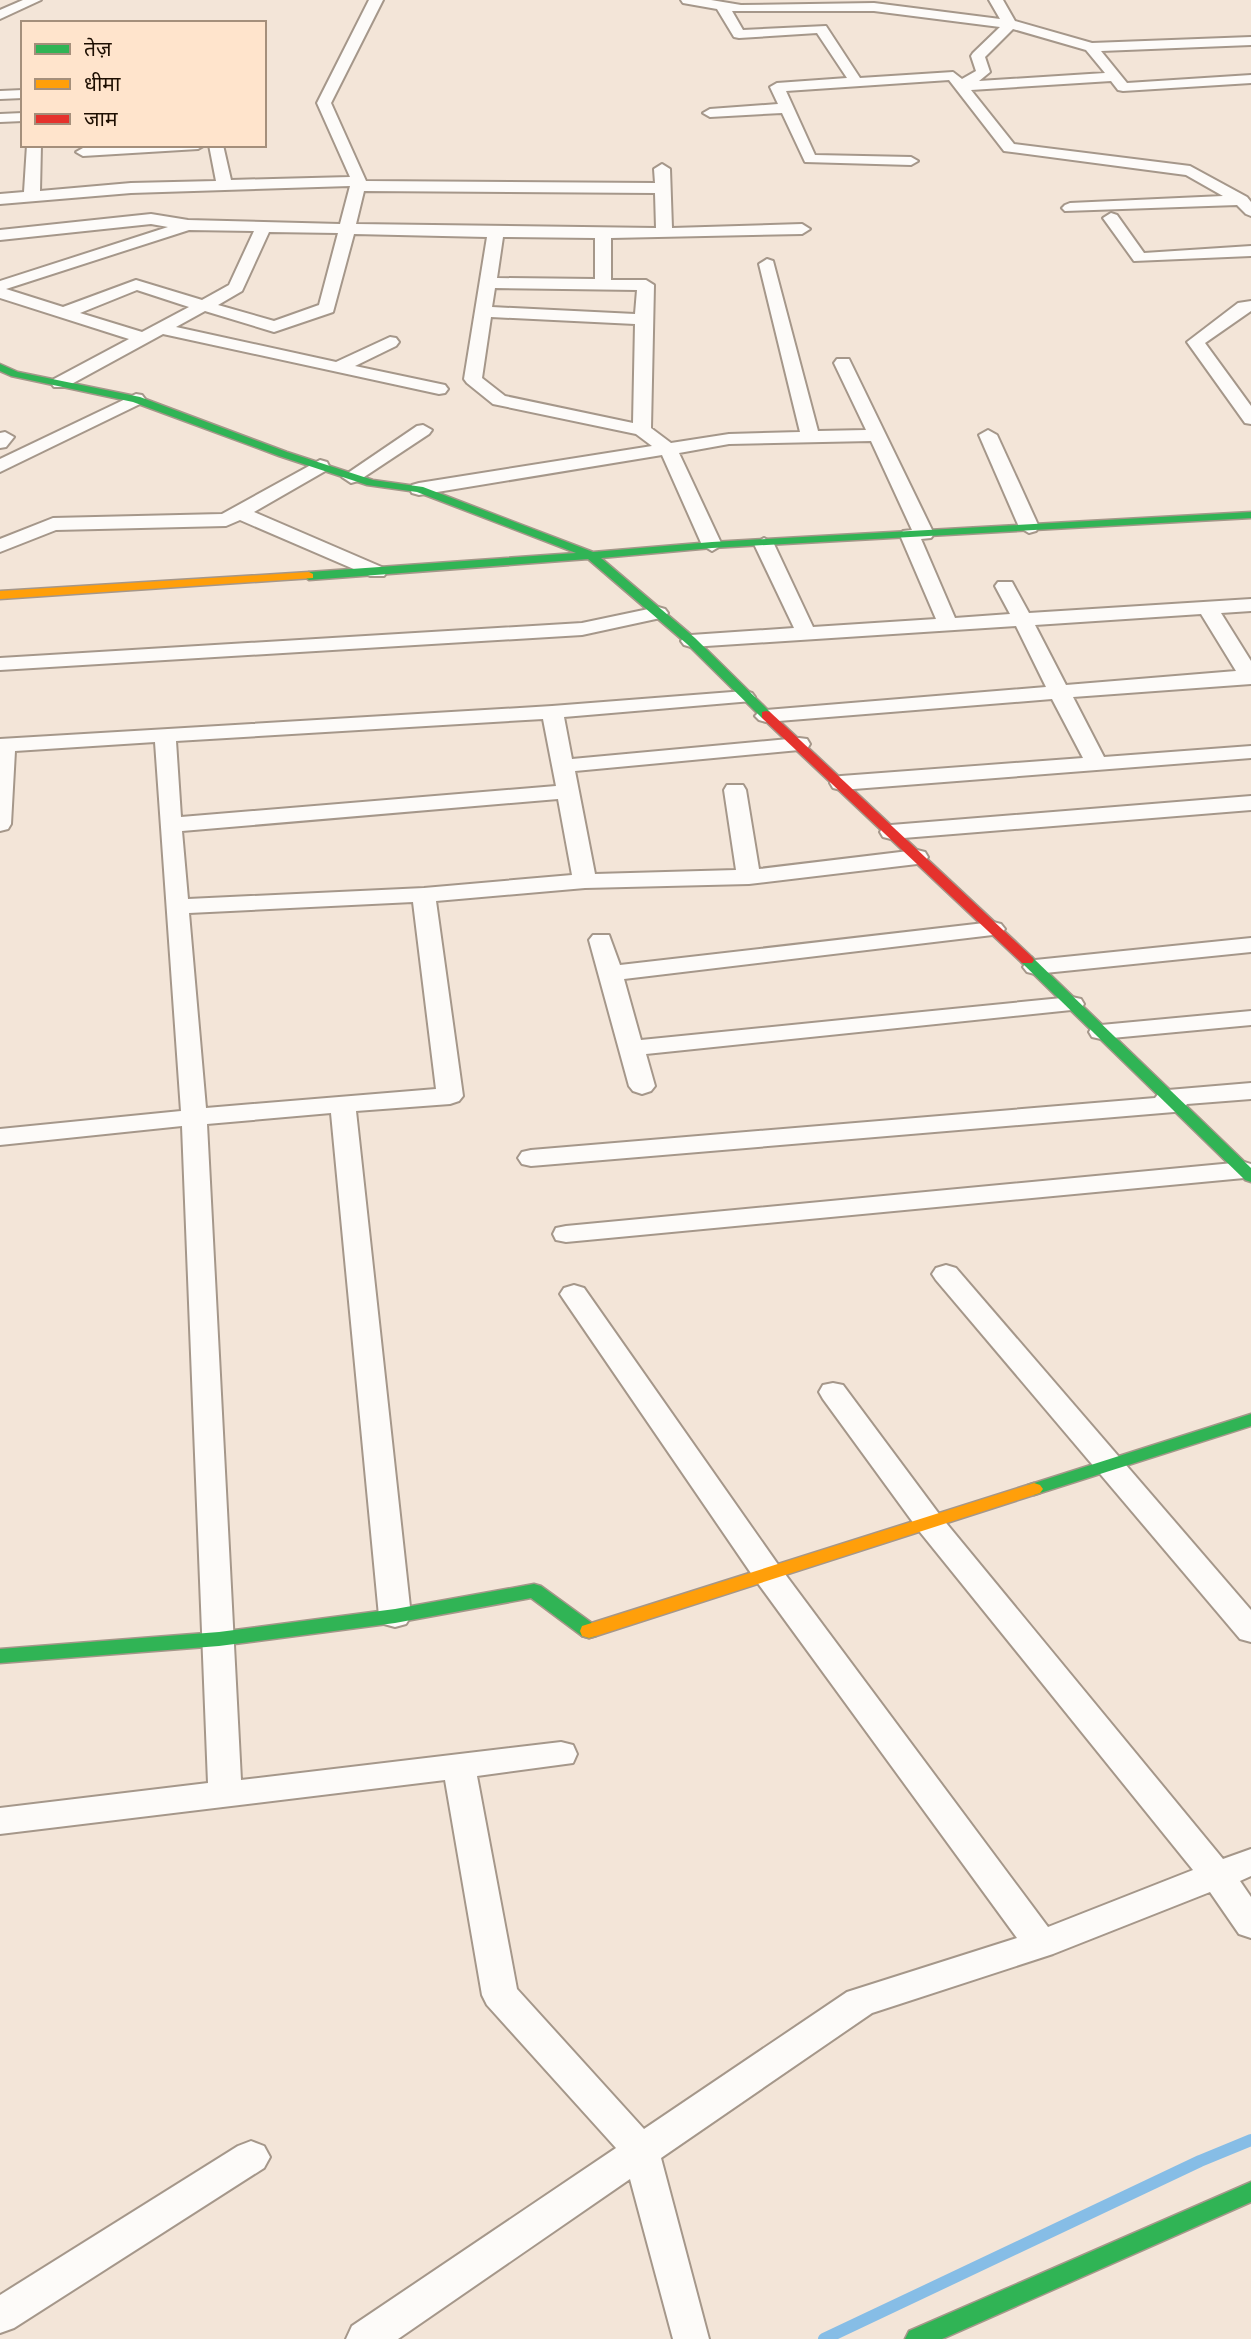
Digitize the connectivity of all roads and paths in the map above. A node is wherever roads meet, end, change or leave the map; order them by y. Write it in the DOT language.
graph roads {
  1 [pos="34,0"];
  2 [pos="376,0"];
  3 [pos="688,0"];
  4 [pos="996,0"];
  5 [pos="722,6"];
  6 [pos="0,15"];
  7 [pos="1010,24"];
  8 [pos="1251,41"];
  9 [pos="1090,47"];
  10 [pos="1115,77"];
  11 [pos="1251,79"];
  12 [pos="856,82"];
  13 [pos="960,86"];
  14 [pos="21,94"];
  15 [pos="0,95"];
  16 [pos="787,108"];
  17 [pos="710,113"];
  18 [pos="21,117"];
  19 [pos="0,118"];
  20 [pos="34,147"];
  21 [pos="141,147"];
  22 [pos="216,147"];
  23 [pos="84,149"];
  24 [pos="911,161"];
  25 [pos="662,169"];
  26 [pos="358,184"];
  27 [pos="225,185"];
  28 [pos="458,186"];
  29 [pos="560,187"];
  30 [pos="662,188"];
  31 [pos="82,192"];
  32 [pos="33,197"];
  33 [pos="0,199"];
  34 [pos="1248,204"];
  35 [pos="1070,208"];
  36 [pos="1111,218"];
  37 [pos="453,219"];
  38 [pos="556,220"];
  39 [pos="188,225"];
  40 [pos="264,226"];
  41 [pos="346,228"];
  42 [pos="802,229"];
  43 [pos="496,230"];
  44 [pos="603,232"];
  45 [pos="664,233"];
  46 [pos="0,235"];
  47 [pos="1251,251"];
  48 [pos="767,264"];
  49 [pos="489,283"];
  50 [pos="603,285"];
  51 [pos="0,286"];
  52 [pos="0,293"];
  53 [pos="204,306"];
  54 [pos="1251,306"];
  55 [pos="485,312"];
  56 [pos="64,313"];
  57 [pos="643,319"];
  58 [pos="162,329"];
  59 [pos="144,338"];
  60 [pos="390,342"];
  61 [pos="843,363"];
  62 [pos="0,367"];
  63 [pos="339,368"];
  64 [pos="60,383"];
  65 [pos="439,389"];
  66 [pos="136,399"];
  67 [pos="1251,419"];
  68 [pos="423,430"];
  69 [pos="642,430"];
  70 [pos="877,435"];
  71 [pos="988,435"];
  72 [pos="811,438"];
  73 [pos="667,449"];
  74 [pos="0,466"];
  75 [pos="320,466"];
  76 [pos="352,477"];
  77 [pos="419,489"];
  78 [pos="239,512"];
  79 [pos="1251,515"];
  80 [pos="1029,527"];
  81 [pos="917,535"];
  82 [pos="764,544"];
  83 [pos="712,545"];
  84 [pos="0,546"];
  85 [pos="590,555"];
  86 [pos="377,572"];
  87 [pos="1005,586"];
  88 [pos="0,595"];
  89 [pos="1251,605"];
  90 [pos="1207,607"];
  91 [pos="658,613"];
  92 [pos="1022,619"];
  93 [pos="948,624"];
  94 [pos="806,633"];
  95 [pos="691,640"];
  96 [pos="0,664"];
  97 [pos="1251,676"];
  98 [pos="1058,690"];
  99 [pos="745,697"];
  100 [pos="552,712"];
  101 [pos="766,716"];
  102 [pos="165,734"];
  103 [pos="2,744"];
  104 [pos="799,744"];
  105 [pos="1251,752"];
  106 [pos="1096,764"];
  107 [pos="563,766"];
  108 [pos="841,783"];
  109 [pos="736,790"];
  110 [pos="568,792"];
  111 [pos="1251,803"];
  112 [pos="0,824"];
  113 [pos="170,825"];
  114 [pos="891,832"];
  115 [pos="917,857"];
  116 [pos="749,877"];
  117 [pos="585,881"];
  118 [pos="424,895"];
  119 [pos="176,907"];
  120 [pos="993,929"];
  121 [pos="601,940"];
  122 [pos="1251,945"];
  123 [pos="1035,967"];
  124 [pos="611,973"];
  125 [pos="1072,1004"];
  126 [pos="1251,1018"];
  127 [pos="1101,1032"];
  128 [pos="632,1048"];
  129 [pos="642,1086"];
  130 [pos="1251,1091"];
  131 [pos="1171,1101"];
  132 [pos="343,1105"];
  133 [pos="194,1117"];
  134 [pos="0,1137"];
  135 [pos="531,1158"];
  136 [pos="1248,1174"];
  137 [pos="566,1234"];
  138 [pos="946,1274"];
  139 [pos="574,1294"];
  140 [pos="833,1392"];
  141 [pos="1251,1420"];
  142 [pos="1108,1464"];
  143 [pos="931,1525"];
  144 [pos="768,1574"];
  145 [pos="395,1616"];
  146 [pos="1251,1631"];
  147 [pos="219,1639"];
  148 [pos="0,1656"];
  149 [pos="561,1754"];
  150 [pos="459,1766"];
  151 [pos="225,1794"];
  152 [pos="0,1821"];
  153 [pos="1251,1862"];
  154 [pos="1217,1875"];
  155 [pos="1251,1924"];
  156 [pos="1041,1944"];
  157 [pos="641,2151"];
  158 [pos="251,2157"];
  159 [pos="1251,2192"];
  160 [pos="0,2316"];
  161 [pos="691,2336"];
  162 [pos="366,2339"];
  163 [pos="917,2339"];
  1 -- 6 [label="street"];
  2 -- 26 [label="street"];
  3 -- 5 [label="street"];
  4 -- 7 [label="street"];
  5 -- 7 [label="street"];
  5 -- 12 [label="street"];
  7 -- 9 [label="street"];
  7 -- 13 [label="street"];
  8 -- 9 [label="street"];
  9 -- 10 [label="street"];
  10 -- 11 [label="street"];
  10 -- 13 [label="street"];
  12 -- 13 [label="street"];
  12 -- 16 [label="street"];
  13 -- 34 [label="street"];
  14 -- 15 [label="street"];
  16 -- 17 [label="street"];
  16 -- 24 [label="street"];
  18 -- 19 [label="street"];
  20 -- 32 [label="street"];
  21 -- 23 [label="street"];
  22 -- 27 [label="street"];
  23 -- 31 [label="street"];
  25 -- 30 [label="street"];
  26 -- 27 [label="street"];
  26 -- 28 [label="street"];
  26 -- 41 [label="street"];
  27 -- 31 [label="street"];
  28 -- 29 [label="street"];
  28 -- 37 [label="street"];
  29 -- 30 [label="street"];
  29 -- 38 [label="street"];
  30 -- 45 [label="street"];
  31 -- 32 [label="street"];
  32 -- 33 [label="street"];
  34 -- 35 [label="street"];
  36 -- 47 [label="street"];
  37 -- 41 [label="street"];
  37 -- 43 [label="street"];
  38 -- 43 [label="street"];
  38 -- 44 [label="street"];
  39 -- 40 [label="street"];
  39 -- 46 [label="street"];
  39 -- 51 [label="street"];
  40 -- 41 [label="street"];
  40 -- 53 [label="street"];
  41 -- 53 [label="street"];
  42 -- 45 [label="street"];
  43 -- 49 [label="street"];
  44 -- 45 [label="street"];
  44 -- 50 [label="street"];
  48 -- 72 [label="street"];
  49 -- 50 [label="street"];
  49 -- 55 [label="street"];
  50 -- 57 [label="street"];
  52 -- 56 [label="street"];
  53 -- 56 [label="street"];
  53 -- 58 [label="street"];
  54 -- 67 [label="street"];
  55 -- 57 [label="street"];
  55 -- 69 [label="street"];
  56 -- 59 [label="street"];
  57 -- 69 [label="street"];
  58 -- 59 [label="street"];
  58 -- 63 [label="street"];
  59 -- 64 [label="street"];
  60 -- 63 [label="street"];
  61 -- 70 [label="street"];
  62 -- 64 [label="street"];
  63 -- 65 [label="street"];
  64 -- 66 [label="street"];
  66 -- 74 [label="street"];
  66 -- 75 [label="street"];
  68 -- 76 [label="street"];
  69 -- 73 [label="street"];
  70 -- 72 [label="street"];
  70 -- 81 [label="street"];
  71 -- 80 [label="street"];
  72 -- 73 [label="street"];
  73 -- 77 [label="street"];
  73 -- 83 [label="street"];
  75 -- 76 [label="street"];
  75 -- 78 [label="street"];
  76 -- 77 [label="street"];
  77 -- 85 [label="street"];
  78 -- 84 [label="street"];
  78 -- 86 [label="street"];
  79 -- 80 [label="street"];
  80 -- 81 [label="street"];
  81 -- 82 [label="street"];
  81 -- 93 [label="street"];
  82 -- 83 [label="street"];
  82 -- 94 [label="street"];
  83 -- 85 [label="street"];
  85 -- 86 [label="street"];
  85 -- 91 [label="street"];
  86 -- 88 [label="street"];
  87 -- 92 [label="street"];
  89 -- 90 [label="street"];
  90 -- 92 [label="street"];
  90 -- 97 [label="street"];
  91 -- 95 [label="street"];
  91 -- 96 [label="street"];
  92 -- 93 [label="street"];
  92 -- 98 [label="street"];
  93 -- 94 [label="street"];
  94 -- 95 [label="street"];
  95 -- 99 [label="street"];
  97 -- 98 [label="street"];
  98 -- 101 [label="street"];
  98 -- 106 [label="street"];
  99 -- 100 [label="street"];
  99 -- 101 [label="street"];
  100 -- 102 [label="street"];
  100 -- 107 [label="street"];
  101 -- 104 [label="street"];
  102 -- 103 [label="street"];
  102 -- 113 [label="street"];
  103 -- 112 [label="street"];
  104 -- 107 [label="street"];
  104 -- 108 [label="street"];
  105 -- 106 [label="street"];
  106 -- 108 [label="street"];
  107 -- 110 [label="street"];
  108 -- 114 [label="street"];
  109 -- 116 [label="street"];
  110 -- 113 [label="street"];
  110 -- 117 [label="street"];
  111 -- 114 [label="street"];
  113 -- 119 [label="street"];
  114 -- 115 [label="street"];
  115 -- 116 [label="street"];
  115 -- 120 [label="street"];
  116 -- 117 [label="street"];
  117 -- 118 [label="street"];
  118 -- 119 [label="street"];
  118 -- 132 [label="street"];
  119 -- 133 [label="street"];
  120 -- 123 [label="street"];
  120 -- 124 [label="street"];
  121 -- 124 [label="street"];
  122 -- 123 [label="street"];
  123 -- 125 [label="street"];
  124 -- 128 [label="street"];
  125 -- 127 [label="street"];
  125 -- 128 [label="street"];
  126 -- 127 [label="street"];
  127 -- 131 [label="street"];
  128 -- 129 [label="street"];
  130 -- 131 [label="street"];
  131 -- 135 [label="street"];
  131 -- 136 [label="street"];
  132 -- 133 [label="street"];
  132 -- 145 [label="street"];
  133 -- 134 [label="street"];
  133 -- 147 [label="street"];
  136 -- 137 [label="street"];
  138 -- 142 [label="street"];
  139 -- 144 [label="street"];
  140 -- 143 [label="street"];
  141 -- 142 [label="street"];
  142 -- 143 [label="street"];
  142 -- 146 [label="street"];
  143 -- 144 [label="street"];
  143 -- 154 [label="street"];
  144 -- 145 [label="street"];
  144 -- 156 [label="street"];
  145 -- 147 [label="street"];
  147 -- 148 [label="street"];
  147 -- 151 [label="street"];
  149 -- 150 [label="street"];
  150 -- 151 [label="street"];
  150 -- 157 [label="street"];
  151 -- 152 [label="street"];
  153 -- 154 [label="street"];
  154 -- 155 [label="street"];
  154 -- 156 [label="street"];
  156 -- 157 [label="street"];
  157 -- 161 [label="street"];
  157 -- 162 [label="street"];
  158 -- 160 [label="street"];
  159 -- 163 [label="street"];
}
